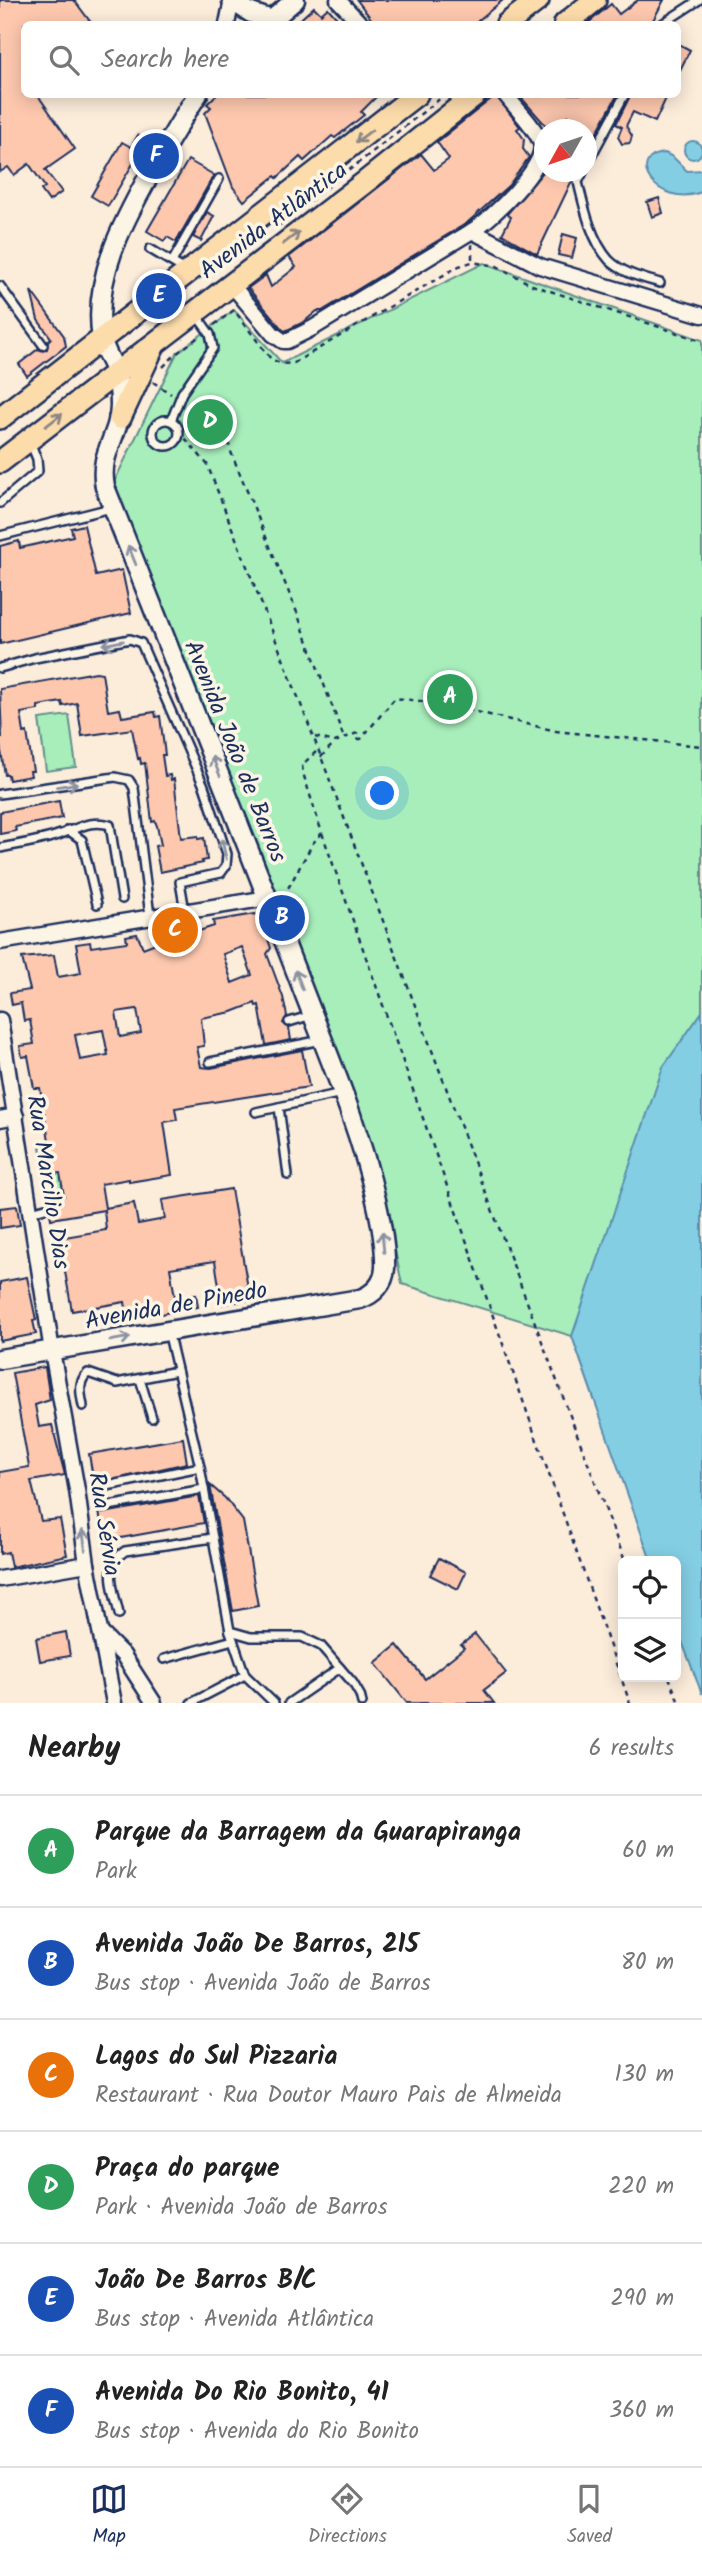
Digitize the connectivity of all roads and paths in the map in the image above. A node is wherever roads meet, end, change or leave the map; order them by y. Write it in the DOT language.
graph roads {
  1 [pos="232,0"];
  2 [pos="338,0"];
  3 [pos="538,0"];
  4 [pos="595,0"];
  5 [pos="699,0"];
  6 [pos="292,2"];
  7 [pos="228,21"];
  8 [pos="268,21"];
  9 [pos="271,21"];
  10 [pos="358,21"];
  11 [pos="511,21"];
  12 [pos="569,21"];
  13 [pos="667,21"];
  14 [pos="195,98"];
  15 [pos="412,98"];
  16 [pos="441,98"];
  17 [pos="471,98"];
  18 [pos="508,98"];
  19 [pos="623,98"];
  20 [pos="597,146"];
  21 [pos="219,179"];
  22 [pos="578,182"];
  23 [pos="274,229"];
  24 [pos="472,231"];
  25 [pos="150,249"];
  26 [pos="181,268"];
  27 [pos="660,283"];
  28 [pos="231,284"];
  29 [pos="0,286"];
  30 [pos="194,312"];
  31 [pos="702,315"];
  32 [pos="208,331"];
  33 [pos="102,340"];
  34 [pos="702,341"];
  35 [pos="154,343"];
  36 [pos="43,345"];
  37 [pos="158,371"];
  38 [pos="116,372"];
  39 [pos="149,380"];
  40 [pos="179,399"];
  41 [pos="0,418"];
  42 [pos="120,418"];
  43 [pos="171,421"];
  44 [pos="179,430"];
  45 [pos="29,439"];
  46 [pos="0,462"];
  47 [pos="0,503"];
  48 [pos="113,507"];
  49 [pos="0,536"];
  50 [pos="0,668"];
  51 [pos="313,737"];
  52 [pos="344,738"];
  53 [pos="335,742"];
  54 [pos="702,746"];
  55 [pos="318,750"];
  56 [pos="321,757"];
  57 [pos="0,794"];
  58 [pos="68,830"];
  59 [pos="322,833"];
  60 [pos="0,848"];
  61 [pos="268,898"];
  62 [pos="122,899"];
  63 [pos="97,904"];
  64 [pos="185,908"];
  65 [pos="150,914"];
  66 [pos="0,942"];
  67 [pos="313,1015"];
  68 [pos="0,1020"];
  69 [pos="289,1022"];
  70 [pos="323,1040"];
  71 [pos="209,1062"];
  72 [pos="4,1065"];
  73 [pos="342,1092"];
  74 [pos="279,1107"];
  75 [pos="257,1112"];
  76 [pos="16,1116"];
  77 [pos="0,1119"];
  78 [pos="288,1175"];
  79 [pos="48,1207"];
  80 [pos="31,1212"];
  81 [pos="360,1299"];
  82 [pos="168,1330"];
  83 [pos="52,1351"];
  84 [pos="0,1359"];
  85 [pos="177,1371"];
  86 [pos="140,1379"];
  87 [pos="83,1406"];
  88 [pos="152,1418"];
  89 [pos="200,1467"];
  90 [pos="102,1487"];
  91 [pos="204,1489"];
  92 [pos="103,1507"];
  93 [pos="213,1538"];
  94 [pos="623,1556"];
  95 [pos="87,1564"];
  96 [pos="0,1579"];
  97 [pos="119,1614"];
  98 [pos="230,1631"];
  99 [pos="101,1633"];
  100 [pos="233,1640"];
  101 [pos="164,1659"];
  102 [pos="340,1668"];
  103 [pos="245,1675"];
  104 [pos="671,1682"];
  105 [pos="114,1703"];
  106 [pos="153,1703"];
  107 [pos="191,1703"];
  108 [pos="274,1703"];
  109 [pos="289,1703"];
  110 [pos="362,1703"];
  111 [pos="630,1703"];
  112 [pos="679,1703"];
  1 -- 7 [label="street"];
  1 -- 8 [label="street"];
  2 -- 10 [label="street"];
  3 -- 11 [label="main road"];
  4 -- 12 [label="main road"];
  5 -- 13 [label="lane"];
  6 -- 9 [label="street"];
  14 -- 33 [label="street"];
  15 -- 26 [label="main road, Avenida Atlântica, one-way"];
  16 -- 23 [label="path"];
  28 -- 17 [label="main road, Avenida Atlântica, one-way"];
  18 -- 24 [label="street"];
  19 -- 20 [label="lane"];
  21 -- 26 [label="lane"];
  22 -- 27 [label="lane"];
  24 -- 28 [label="street"];
  24 -- 31 [label="street"];
  25 -- 26 [label="lane"];
  26 -- 33 [label="main road, Avenida Atlântica"];
  28 -- 30 [label="main road, Avenida Atlântica"];
  29 -- 36 [label="lane"];
  30 -- 32 [label="lane"];
  30 -- 35 [label="main road, Avenida Atlântica"];
  32 -- 34 [label="path"];
  32 -- 37 [label="path"];
  32 -- 40 [label="lane"];
  33 -- 38 [label="street, Avenida João de Barros"];
  33 -- 41 [label="main road, Avenida Atlântica"];
  35 -- 38 [label="main road, Avenida Atlântica"];
  35 -- 42 [label="main road"];
  38 -- 42 [label="street, Avenida João de Barros"];
  45 -- 38 [label="main road, Avenida Atlântica, one-way"];
  39 -- 40 [label="path"];
  40 -- 43 [label="lane"];
  40 -- 52 [label="path"];
  42 -- 48 [label="street, Avenida João de Barros"];
  43 -- 44 [label="lane"];
  43 -- 44 [label="lane"];
  44 -- 51 [label="path"];
  45 -- 46 [label="main road, Avenida Atlântica"];
  45 -- 47 [label="lane"];
  48 -- 49 [label="lane"];
  61 -- 48 [label="street, Avenida João de Barros, one-way"];
  64 -- 50 [label="lane, one-way"];
  51 -- 53 [label="path"];
  51 -- 55 [label="path"];
  52 -- 53 [label="path"];
  52 -- 54 [label="path"];
  53 -- 56 [label="path"];
  55 -- 56 [label="path"];
  55 -- 59 [label="path"];
  56 -- 94 [label="path"];
  57 -- 65 [label="lane, one-way"];
  58 -- 60 [label="lane"];
  58 -- 62 [label="lane"];
  58 -- 63 [label="lane"];
  59 -- 61 [label="path"];
  59 -- 111 [label="path"];
  61 -- 64 [label="street"];
  67 -- 61 [label="street, Avenida João de Barros, one-way"];
  64 -- 65 [label="street"];
  65 -- 66 [label="street"];
  67 -- 69 [label="lane"];
  67 -- 70 [label="street, Avenida João de Barros"];
  68 -- 72 [label="street, Rua Marcilio Dias"];
  70 -- 71 [label="lane"];
  70 -- 73 [label="street, Avenida João de Barros"];
  72 -- 76 [label="street, Rua Marcilio Dias"];
  73 -- 74 [label="lane"];
  81 -- 73 [label="street, Avenida João de Barros, one-way"];
  74 -- 75 [label="lane"];
  74 -- 78 [label="lane"];
  76 -- 77 [label="street"];
  76 -- 80 [label="street, Rua Marcilio Dias"];
  79 -- 80 [label="lane"];
  80 -- 83 [label="street, Rua Marcilio Dias"];
  81 -- 82 [label="street, Avenida de Pinedo"];
  83 -- 82 [label="street, Avenida de Pinedo, one-way"];
  82 -- 85 [label="lane"];
  83 -- 84 [label="street, Avenida de Pinedo"];
  95 -- 83 [label="street, Rua Sérvia, one-way"];
  85 -- 86 [label="lane"];
  85 -- 89 [label="lane"];
  86 -- 87 [label="lane"];
  86 -- 88 [label="lane"];
  89 -- 90 [label="lane"];
  89 -- 91 [label="lane"];
  91 -- 92 [label="lane"];
  91 -- 93 [label="lane"];
  93 -- 97 [label="lane"];
  93 -- 98 [label="lane"];
  95 -- 96 [label="street"];
  95 -- 99 [label="street, Rua Sérvia"];
  98 -- 100 [label="lane"];
  98 -- 102 [label="lane"];
  99 -- 105 [label="street, Rua Sérvia"];
  99 -- 106 [label="street"];
  100 -- 101 [label="lane"];
  100 -- 103 [label="lane"];
  102 -- 109 [label="lane"];
  102 -- 110 [label="lane"];
  103 -- 107 [label="lane"];
  103 -- 108 [label="lane"];
  104 -- 112 [label="path"];
}
